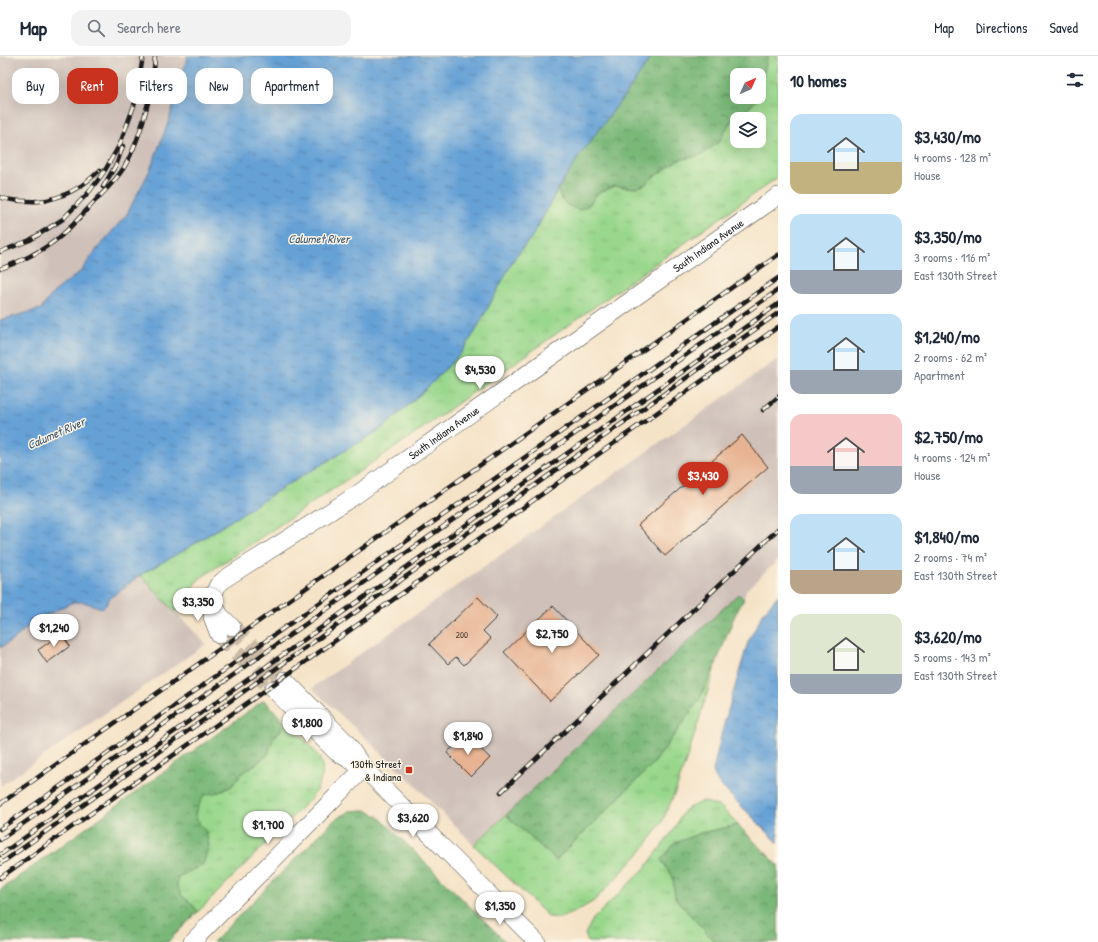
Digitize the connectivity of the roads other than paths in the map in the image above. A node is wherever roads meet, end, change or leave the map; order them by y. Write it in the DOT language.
graph roads {
  1 [pos="778,196"];
  2 [pos="225,631"];
  3 [pos="279,685"];
  4 [pos="364,768"];
  5 [pos="192,942"];
  6 [pos="537,942"];
  1 -- 2 [label="main road, South Indiana Avenue"];
  3 -- 4 [label="main road"];
  4 -- 5 [label="main road"];
  4 -- 6 [label="main road"];
}
